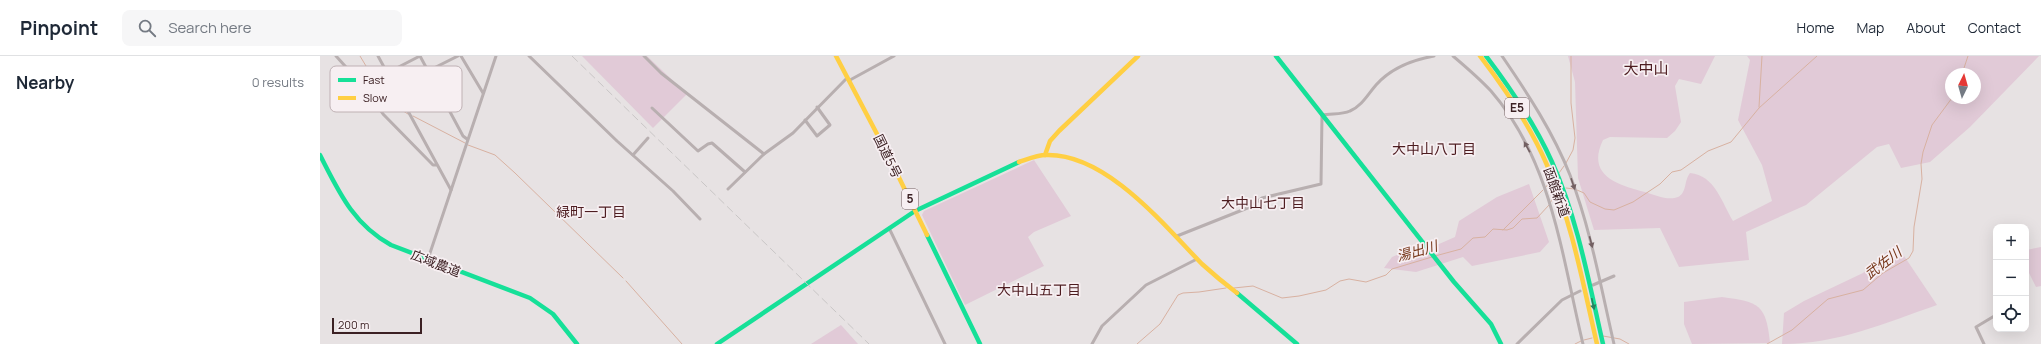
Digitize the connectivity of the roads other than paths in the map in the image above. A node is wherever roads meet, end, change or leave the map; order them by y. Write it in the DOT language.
graph roads {
  1 [pos="336,56"];
  2 [pos="378,56"];
  3 [pos="420,56"];
  4 [pos="458,56"];
  5 [pos="462,56"];
  6 [pos="496,56"];
  7 [pos="529,56"];
  8 [pos="644,56"];
  9 [pos="836,56"];
  10 [pos="894,56"];
  11 [pos="1138,56"];
  12 [pos="1276,56"];
  13 [pos="1434,56"];
  14 [pos="1453,56"];
  15 [pos="1480,56"];
  16 [pos="1486,56"];
  17 [pos="1502,56"];
  18 [pos="344,66"];
  19 [pos="383,66"];
  20 [pos="401,66"];
  21 [pos="425,66"];
  22 [pos="438,66"];
  23 [pos="849,79"];
  24 [pos="483,93"];
  25 [pos="817,107"];
  26 [pos="652,108"];
  27 [pos="383,112"];
  28 [pos="408,112"];
  29 [pos="450,112"];
  30 [pos="1322,114"];
  31 [pos="805,120"];
  32 [pos="648,138"];
  33 [pos="468,139"];
  34 [pos="764,154"];
  35 [pos="320,155"];
  36 [pos="633,155"];
  37 [pos="1045,155"];
  38 [pos="1550,164"];
  39 [pos="436,165"];
  40 [pos="744,172"];
  41 [pos="728,189"];
  42 [pos="451,190"];
  43 [pos="915,211"];
  44 [pos="700,219"];
  45 [pos="889,228"];
  46 [pos="1177,236"];
  47 [pos="1198,258"];
  48 [pos="428,259"];
  49 [pos="1614,276"];
  50 [pos="1600,282"];
  51 [pos="1593,285"];
  52 [pos="1580,291"];
  53 [pos="1572,295"];
  54 [pos="1993,318"];
  55 [pos="1583,342"];
  56 [pos="1600,343"];
  57 [pos="577,344"];
  58 [pos="717,344"];
  59 [pos="945,344"];
  60 [pos="980,344"];
  61 [pos="1092,344"];
  62 [pos="1297,344"];
  63 [pos="1500,344"];
  64 [pos="1517,344"];
  65 [pos="1614,344"];
  66 [pos="1984,344"];
  1 -- 18 [label="street"];
  2 -- 19 [label="street"];
  3 -- 20 [label="street"];
  3 -- 21 [label="street"];
  4 -- 22 [label="street"];
  5 -- 24 [label="street"];
  6 -- 24 [label="street"];
  7 -- 36 [label="street"];
  8 -- 34 [label="street"];
  9 -- 23 [label="main road, 国道5号 / 5"];
  10 -- 23 [label="street"];
  11 -- 37 [label="main road"];
  12 -- 30 [label="main road"];
  13 -- 30 [label="street"];
  53 -- 14 [label="street, one-way"];
  15 -- 38 [label="main road, 函館新道 / E5"];
  16 -- 38 [label="main road, 函館新道 / E5"];
  17 -- 50 [label="street, one-way"];
  23 -- 25 [label="street"];
  23 -- 43 [label="main road, 国道5号 / 5"];
  24 -- 33 [label="street"];
  25 -- 31 [label="street"];
  25 -- 31 [label="street"];
  26 -- 40 [label="street"];
  27 -- 39 [label="street"];
  28 -- 39 [label="street"];
  29 -- 33 [label="street"];
  30 -- 46 [label="street"];
  30 -- 63 [label="main road"];
  31 -- 34 [label="street"];
  32 -- 36 [label="street"];
  33 -- 42 [label="street"];
  34 -- 40 [label="street"];
  35 -- 48 [label="main road, 広域農道"];
  36 -- 44 [label="street"];
  37 -- 43 [label="main road"];
  37 -- 46 [label="main road"];
  38 -- 56 [label="main road, 函館新道 / E5"];
  39 -- 42 [label="street"];
  40 -- 41 [label="street"];
  42 -- 48 [label="street"];
  43 -- 45 [label="main road"];
  43 -- 60 [label="main road, 国道5号 / 5"];
  45 -- 58 [label="main road"];
  45 -- 59 [label="street"];
  46 -- 47 [label="main road"];
  47 -- 61 [label="street"];
  47 -- 62 [label="main road"];
  48 -- 57 [label="main road, 広域農道"];
  49 -- 50 [label="street"];
  50 -- 51 [label="street"];
  50 -- 65 [label="street"];
  52 -- 53 [label="street"];
  53 -- 55 [label="street"];
  53 -- 64 [label="street"];
  54 -- 66 [label="street"];
}
